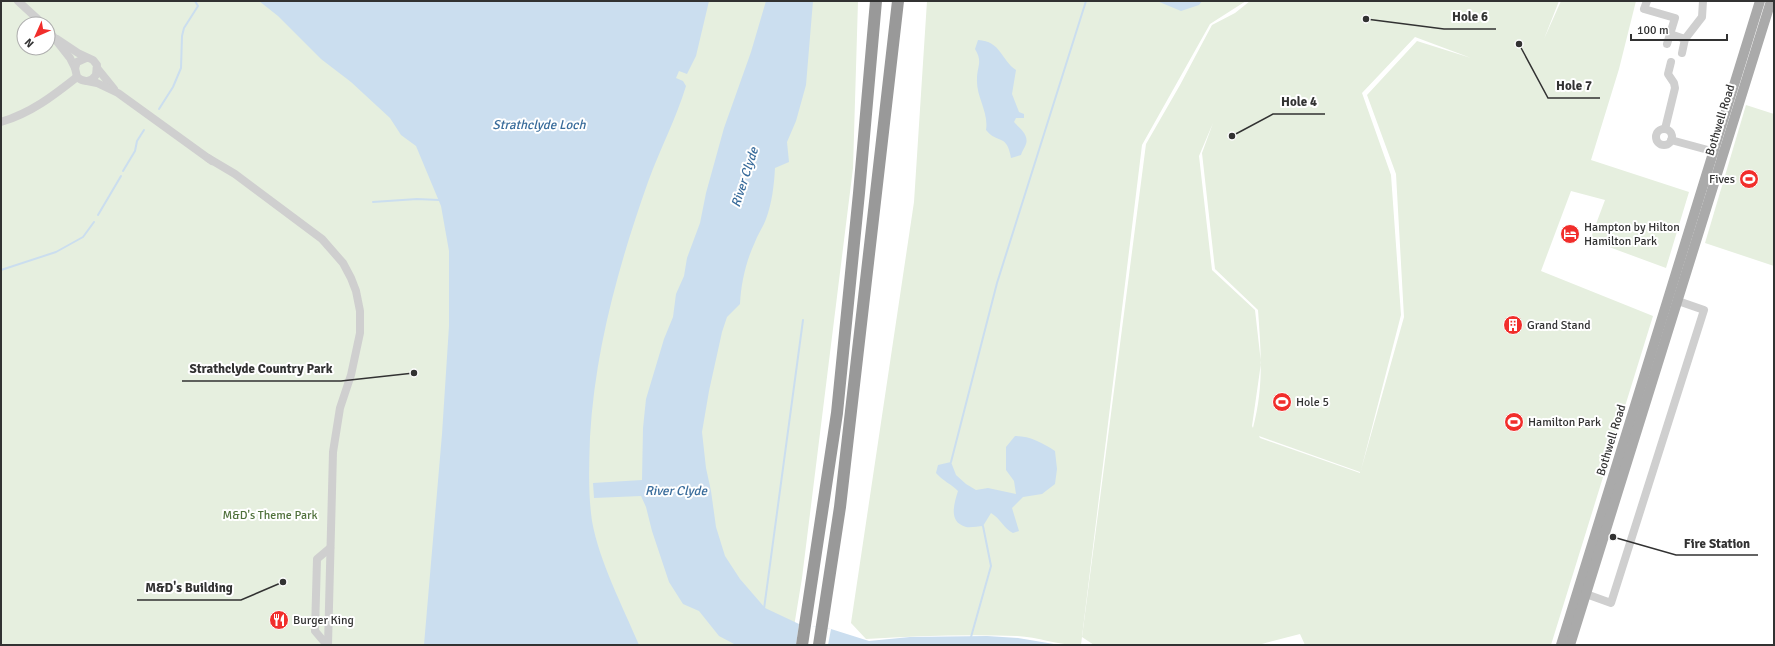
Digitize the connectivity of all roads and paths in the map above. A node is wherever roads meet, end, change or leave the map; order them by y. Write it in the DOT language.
graph roads {
  1 [pos="18,1"];
  2 [pos="876,1"];
  3 [pos="897,1"];
  4 [pos="1647,1"];
  5 [pos="1703,1"];
  6 [pos="1760,1"];
  7 [pos="1771,1"];
  8 [pos="34,16"];
  9 [pos="1670,34"];
  10 [pos="57,39"];
  11 [pos="1685,39"];
  12 [pos="1667,44"];
  13 [pos="1682,53"];
  14 [pos="86,58"];
  15 [pos="1671,62"];
  16 [pos="74,68"];
  17 [pos="97,68"];
  18 [pos="77,77"];
  19 [pos="87,81"];
  20 [pos="118,93"];
  21 [pos="1,122"];
  22 [pos="1665,129"];
  23 [pos="1671,140"];
  24 [pos="1719,153"];
  25 [pos="208,158"];
  26 [pos="1690,245"];
  27 [pos="331,249"];
  28 [pos="1668,298"];
  29 [pos="1678,301"];
  30 [pos="330,548"];
  31 [pos="1586,594"];
  32 [pos="328,645"];
  33 [pos="802,645"];
  34 [pos="819,645"];
  35 [pos="1561,645"];
  36 [pos="1570,645"];
  1 -- 8 [label="street"];
  2 -- 33 [label="highway"];
  3 -- 34 [label="highway"];
  4 -- 9 [label="street"];
  5 -- 11 [label="street"];
  6 -- 24 [label="main road, Bothwell Road"];
  7 -- 24 [label="main road, Bothwell Road"];
  9 -- 11 [label="street"];
  9 -- 12 [label="street"];
  10 -- 14 [label="street"];
  10 -- 16 [label="street"];
  11 -- 13 [label="street"];
  14 -- 16 [label="street"];
  14 -- 17 [label="street"];
  15 -- 22 [label="street"];
  16 -- 18 [label="street"];
  17 -- 19 [label="street"];
  17 -- 20 [label="street"];
  18 -- 19 [label="street"];
  18 -- 21 [label="street"];
  19 -- 20 [label="street"];
  20 -- 25 [label="street"];
  22 -- 23 [label="street"];
  22 -- 23 [label="street"];
  23 -- 24 [label="street"];
  24 -- 26 [label="main road, Bothwell Road"];
  25 -- 27 [label="street"];
  25 -- 27 [label="street"];
  26 -- 28 [label="main road, Bothwell Road"];
  26 -- 29 [label="main road, Bothwell Road"];
  27 -- 30 [label="street"];
  28 -- 29 [label="main road"];
  28 -- 35 [label="main road, Bothwell Road"];
  29 -- 31 [label="main road, Bothwell Road"];
  29 -- 31 [label="street"];
  30 -- 32 [label="street"];
  30 -- 32 [label="street"];
  31 -- 36 [label="main road, Bothwell Road"];
}
